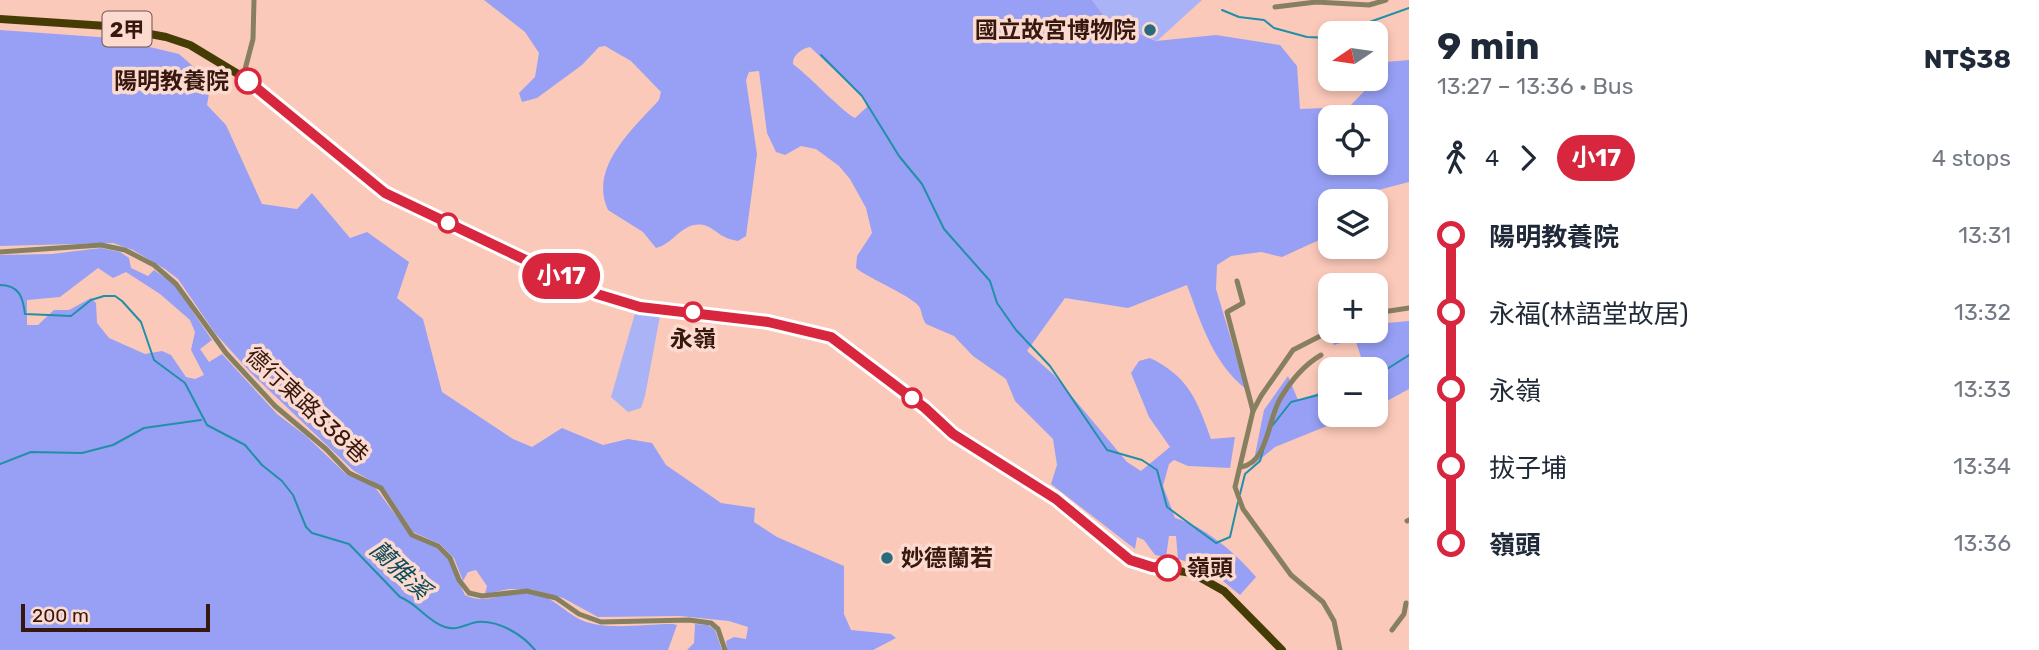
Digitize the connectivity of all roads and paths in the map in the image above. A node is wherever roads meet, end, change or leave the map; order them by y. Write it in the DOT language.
graph roads {
  1 [pos="254,0"];
  2 [pos="1386,0"];
  3 [pos="1275,7"];
  4 [pos="0,19"];
  5 [pos="243,77"];
  6 [pos="0,252"];
  7 [pos="1237,281"];
  8 [pos="1409,308"];
  9 [pos="1388,311"];
  10 [pos="1318,337"];
  11 [pos="1321,355"];
  12 [pos="1253,411"];
  13 [pos="1241,467"];
  14 [pos="1406,603"];
  15 [pos="1392,630"];
  16 [pos="725,650"];
  17 [pos="1282,650"];
  18 [pos="1340,650"];
  1 -- 5 [label="street"];
  2 -- 3 [label="street"];
  4 -- 5 [label="main road, 2甲"];
  5 -- 17 [label="main road, 2甲"];
  6 -- 16 [label="street, 德行東路338巷"];
  7 -- 12 [label="street"];
  8 -- 9 [label="street"];
  10 -- 12 [label="street"];
  11 -- 13 [label="street"];
  12 -- 13 [label="street"];
  13 -- 18 [label="street"];
  14 -- 15 [label="street"];
}
